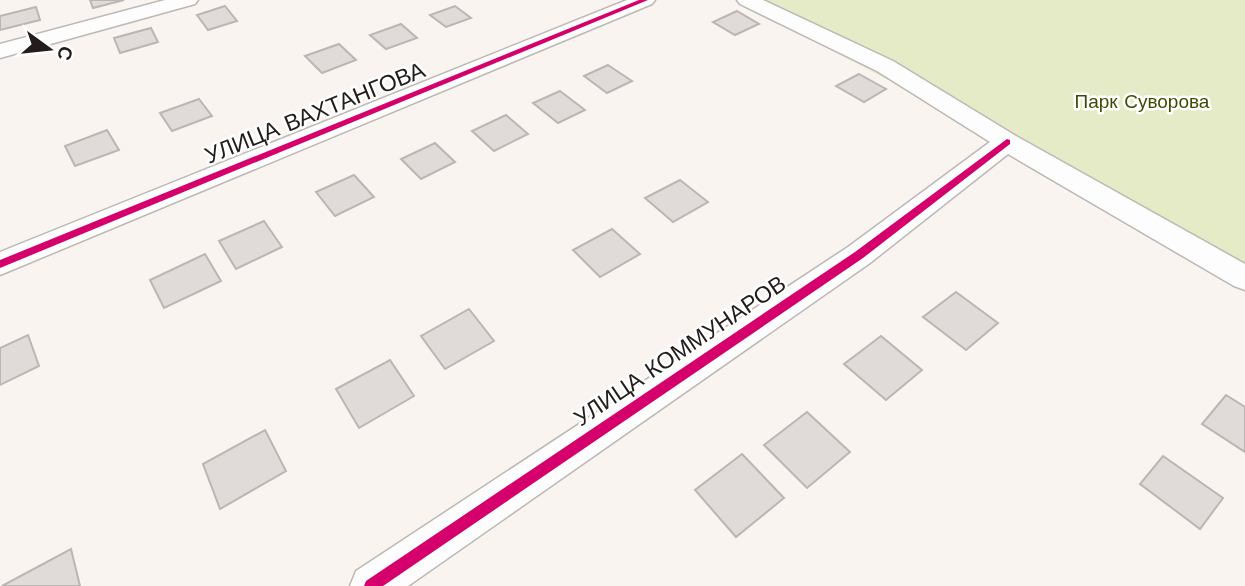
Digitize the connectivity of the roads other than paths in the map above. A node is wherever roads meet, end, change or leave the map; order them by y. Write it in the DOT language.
graph roads {
  1 [pos="188,0"];
  2 [pos="645,0"];
  3 [pos="747,0"];
  4 [pos="162,4"];
  5 [pos="0,51"];
  6 [pos="1007,142"];
  7 [pos="0,264"];
  8 [pos="1245,278"];
  9 [pos="371,586"];
  1 -- 4 [label="street"];
  2 -- 7 [label="street, УЛИЦА ВАХТАНГОВА"];
  3 -- 6 [label="street"];
  4 -- 5 [label="street"];
  6 -- 8 [label="street"];
  6 -- 9 [label="street, УЛИЦА КОММУНАРОВ"];
}
